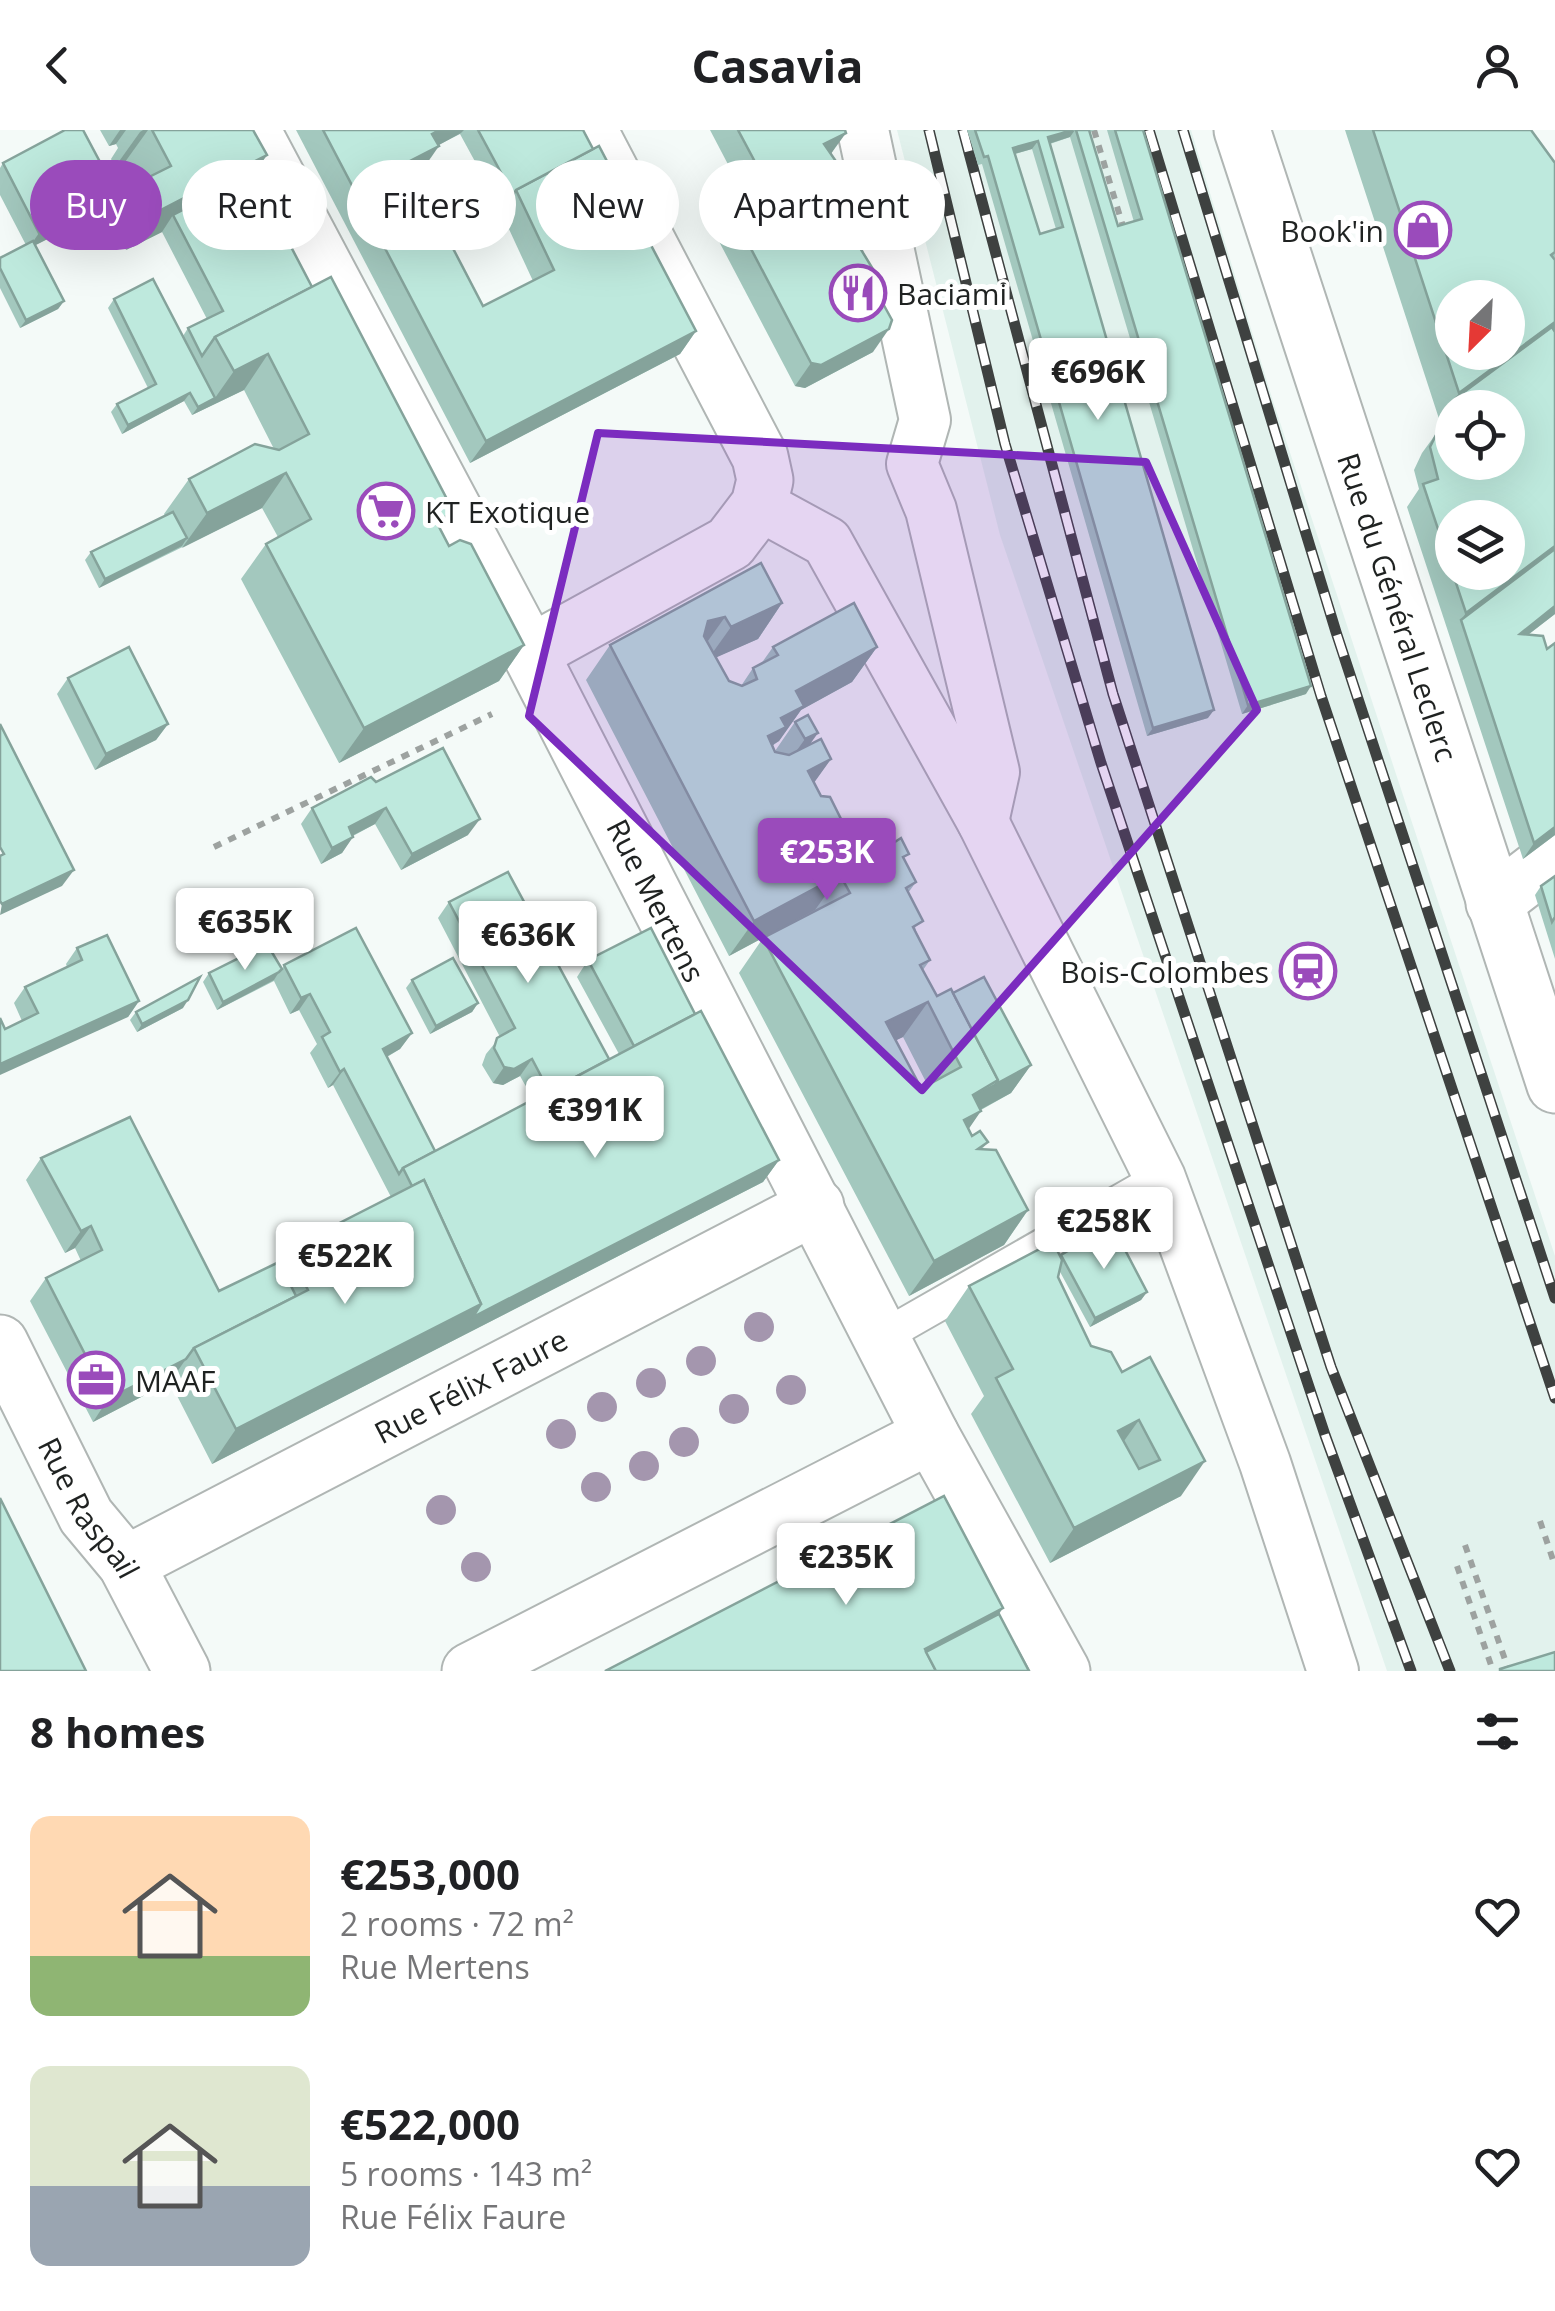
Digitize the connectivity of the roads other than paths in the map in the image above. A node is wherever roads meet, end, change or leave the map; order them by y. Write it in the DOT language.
graph roads {
  1 [pos="252,130"];
  2 [pos="589,130"];
  3 [pos="863,130"];
  4 [pos="1242,130"];
  5 [pos="758,505"];
  6 [pos="539,670"];
  7 [pos="983,822"];
  8 [pos="1555,856"];
  9 [pos="1494,902"];
  10 [pos="1555,1085"];
  11 [pos="1160,1178"];
  12 [pos="816,1206"];
  13 [pos="882,1337"];
  14 [pos="0,1343"];
  15 [pos="931,1434"];
  16 [pos="126,1564"];
  17 [pos="182,1671"];
  18 [pos="470,1671"];
  19 [pos="1062,1671"];
  20 [pos="1333,1671"];
  1 -- 6 [label="street, Rue Mertens"];
  2 -- 5 [label="street"];
  3 -- 7 [label="street"];
  4 -- 9 [label="street, Rue du Général Leclerc"];
  5 -- 6 [label="street"];
  5 -- 7 [label="street"];
  6 -- 12 [label="street, Rue Mertens"];
  7 -- 11 [label="street"];
  8 -- 9 [label="street"];
  9 -- 10 [label="street, Rue du Général Leclerc"];
  11 -- 13 [label="lane"];
  11 -- 20 [label="street"];
  12 -- 13 [label="street, Rue Mertens"];
  12 -- 16 [label="street, Rue Félix Faure"];
  13 -- 15 [label="street, Rue Mertens"];
  14 -- 16 [label="street, Rue Raspail"];
  15 -- 18 [label="street"];
  15 -- 19 [label="street, Rue Mertens"];
  16 -- 17 [label="street, Rue Raspail"];
}
